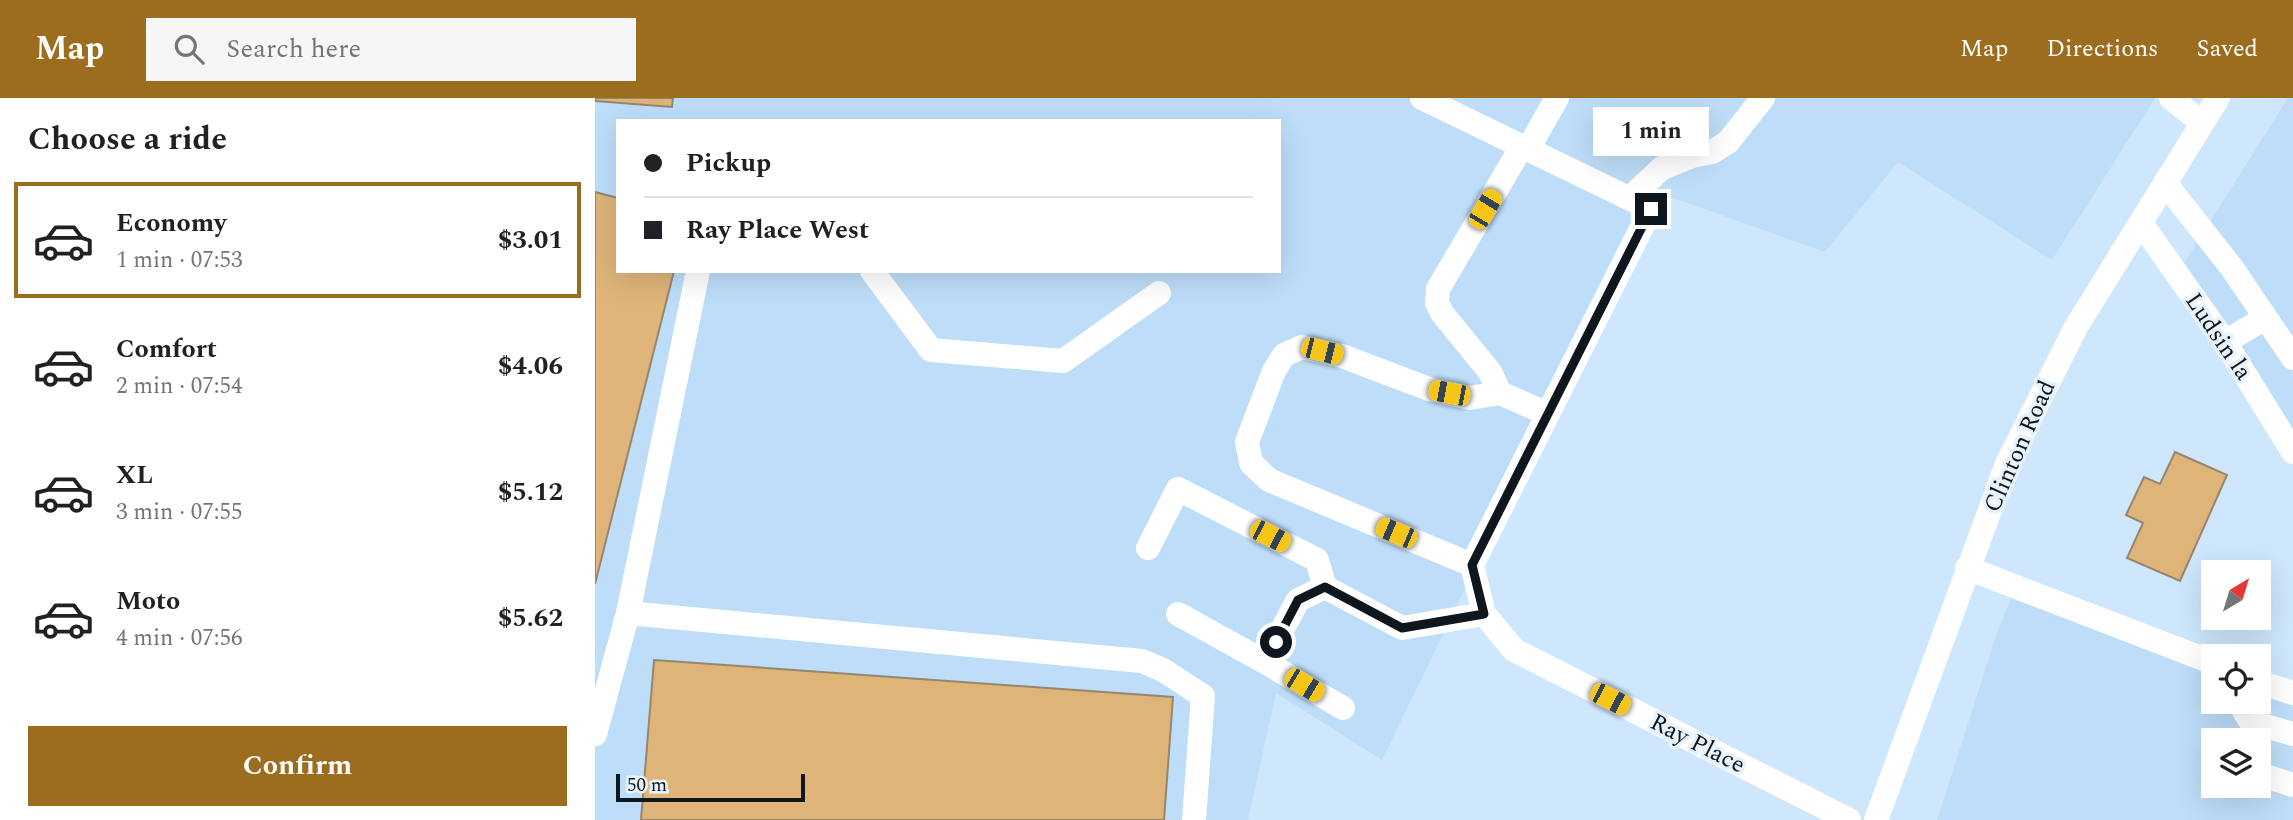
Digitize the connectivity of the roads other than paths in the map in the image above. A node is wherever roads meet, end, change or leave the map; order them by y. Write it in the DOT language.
graph roads {
  1 [pos="1422,98"];
  2 [pos="1557,98"];
  3 [pos="1763,98"];
  4 [pos="2171,98"];
  5 [pos="2218,98"];
  6 [pos="2202,123"];
  7 [pos="1525,148"];
  8 [pos="2165,183"];
  9 [pos="1630,198"];
  10 [pos="2141,223"];
  11 [pos="698,273"];
  12 [pos="873,273"];
  13 [pos="1159,293"];
  14 [pos="2266,318"];
  15 [pos="2225,342"];
  16 [pos="2293,358"];
  17 [pos="1500,393"];
  18 [pos="1548,414"];
  19 [pos="2293,452"];
  20 [pos="1148,548"];
  21 [pos="1472,565"];
  22 [pos="1967,568"];
  23 [pos="1325,587"];
  24 [pos="628,613"];
  25 [pos="1178,614"];
  26 [pos="1484,614"];
  27 [pos="2201,658"];
  28 [pos="1265,662"];
  29 [pos="2271,686"];
  30 [pos="2293,693"];
  31 [pos="1343,708"];
  32 [pos="2246,714"];
  33 [pos="595,734"];
  34 [pos="2293,734"];
  35 [pos="2271,778"];
  36 [pos="2293,785"];
  37 [pos="1194,820"];
  38 [pos="1849,820"];
  39 [pos="1876,820"];
  1 -- 7 [label="street"];
  2 -- 7 [label="street"];
  3 -- 9 [label="street"];
  4 -- 6 [label="street"];
  5 -- 6 [label="street, Clinton Road"];
  6 -- 8 [label="street, Clinton Road"];
  7 -- 9 [label="street"];
  7 -- 17 [label="street"];
  8 -- 10 [label="street, Clinton Road"];
  8 -- 14 [label="street"];
  9 -- 18 [label="street"];
  10 -- 15 [label="street, Ludsin la"];
  10 -- 22 [label="street, Clinton Road"];
  11 -- 24 [label="street"];
  12 -- 13 [label="street"];
  14 -- 15 [label="street"];
  14 -- 16 [label="street"];
  15 -- 19 [label="street, Ludsin la"];
  17 -- 18 [label="street"];
  17 -- 21 [label="street"];
  18 -- 21 [label="street"];
  20 -- 23 [label="street"];
  21 -- 26 [label="street"];
  22 -- 27 [label="street"];
  22 -- 39 [label="street, Clinton Road"];
  23 -- 26 [label="street"];
  23 -- 28 [label="street"];
  24 -- 33 [label="street"];
  24 -- 37 [label="street"];
  25 -- 28 [label="street"];
  26 -- 38 [label="street, Ray Place"];
  28 -- 31 [label="street"];
  29 -- 30 [label="street"];
  32 -- 34 [label="street"];
  35 -- 36 [label="street"];
}
